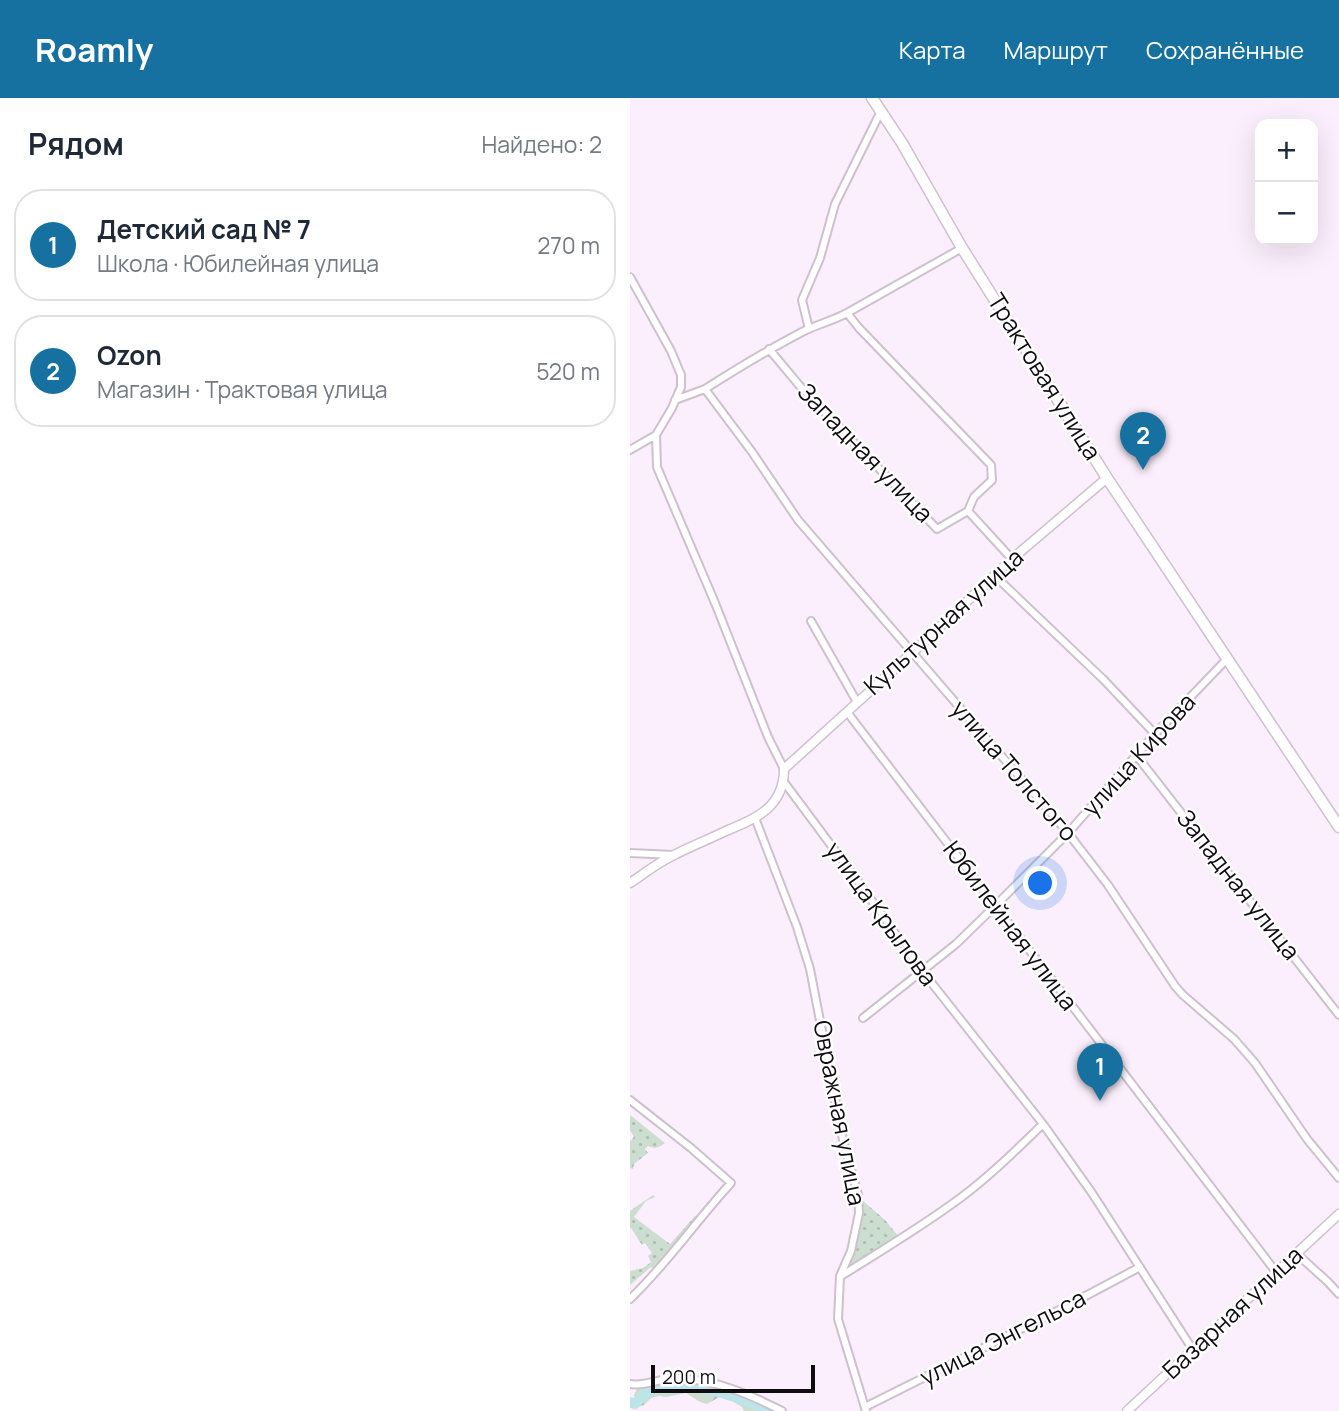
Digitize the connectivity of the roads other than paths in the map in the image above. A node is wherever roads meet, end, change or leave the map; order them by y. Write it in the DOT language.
graph roads {
  1 [pos="873,98"];
  2 [pos="881,111"];
  3 [pos="962,248"];
  4 [pos="630,277"];
  5 [pos="632,286"];
  6 [pos="847,313"];
  7 [pos="809,329"];
  8 [pos="769,349"];
  9 [pos="705,389"];
  10 [pos="675,400"];
  11 [pos="656,435"];
  12 [pos="630,450"];
  13 [pos="1107,478"];
  14 [pos="968,511"];
  15 [pos="1012,559"];
  16 [pos="995,576"];
  17 [pos="811,621"];
  18 [pos="912,653"];
  19 [pos="1227,659"];
  20 [pos="857,702"];
  21 [pos="847,712"];
  22 [pos="1155,734"];
  23 [pos="1136,755"];
  24 [pos="784,769"];
  25 [pos="784,782"];
  26 [pos="755,818"];
  27 [pos="1339,827"];
  28 [pos="1068,833"];
  29 [pos="630,853"];
  30 [pos="674,855"];
  31 [pos="630,883"];
  32 [pos="995,906"];
  33 [pos="923,972"];
  34 [pos="1339,1015"];
  35 [pos="863,1018"];
  36 [pos="630,1100"];
  37 [pos="1043,1124"];
  38 [pos="1339,1178"];
  39 [pos="1339,1214"];
  40 [pos="1297,1254"];
  41 [pos="1140,1267"];
  42 [pos="1276,1272"];
  43 [pos="840,1276"];
  44 [pos="1339,1294"];
  45 [pos="630,1299"];
  46 [pos="1193,1350"];
  47 [pos="630,1384"];
  48 [pos="865,1409"];
  49 [pos="782,1411"];
  50 [pos="1127,1411"];
  1 -- 2 [label="main road, Трактовая улица"];
  2 -- 3 [label="main road, Трактовая улица"];
  2 -- 7 [label="street"];
  3 -- 6 [label="street"];
  3 -- 13 [label="main road, Трактовая улица"];
  4 -- 5 [label="street"];
  5 -- 10 [label="street"];
  6 -- 7 [label="street"];
  6 -- 14 [label="street, Западная улица"];
  7 -- 8 [label="street"];
  8 -- 9 [label="street"];
  8 -- 14 [label="street, Западная улица"];
  9 -- 10 [label="street"];
  9 -- 18 [label="street, улица Толстого"];
  10 -- 11 [label="street"];
  11 -- 12 [label="street"];
  11 -- 24 [label="street"];
  13 -- 15 [label="street, Культурная улица"];
  13 -- 19 [label="main road, Трактовая улица"];
  14 -- 15 [label="street, Западная улица"];
  15 -- 16 [label="street, Культурная улица"];
  16 -- 18 [label="street, Культурная улица"];
  16 -- 22 [label="street"];
  17 -- 20 [label="street"];
  18 -- 20 [label="street, Культурная улица"];
  18 -- 28 [label="street, улица Толстого"];
  19 -- 22 [label="street, улица Кирова"];
  19 -- 27 [label="main road, Трактовая улица"];
  20 -- 21 [label="street, Культурная улица"];
  21 -- 24 [label="street, Культурная улица"];
  21 -- 32 [label="street, Юбилейная улица"];
  22 -- 23 [label="street, улица Кирова"];
  23 -- 28 [label="street, улица Кирова"];
  23 -- 34 [label="street, Западная улица"];
  24 -- 25 [label="street"];
  25 -- 26 [label="street"];
  25 -- 33 [label="street, улица Крылова"];
  26 -- 30 [label="street"];
  26 -- 43 [label="street, Овражная улица"];
  28 -- 32 [label="street, улица Кирова"];
  28 -- 38 [label="street, улица Толстого"];
  29 -- 30 [label="street"];
  30 -- 31 [label="street"];
  32 -- 33 [label="street, улица Кирова"];
  32 -- 42 [label="street, Юбилейная улица"];
  33 -- 35 [label="street, улица Кирова"];
  33 -- 37 [label="street, улица Крылова"];
  36 -- 45 [label="street"];
  37 -- 41 [label="street, улица Крылова"];
  37 -- 43 [label="street"];
  39 -- 40 [label="street, Базарная улица"];
  40 -- 42 [label="street, Базарная улица"];
  40 -- 44 [label="street"];
  41 -- 46 [label="street, улица Крылова"];
  41 -- 48 [label="street, улица Энгельса"];
  42 -- 46 [label="street, Базарная улица"];
  43 -- 48 [label="street, Овражная улица"];
  46 -- 50 [label="street, Базарная улица"];
  47 -- 49 [label="street"];
}
